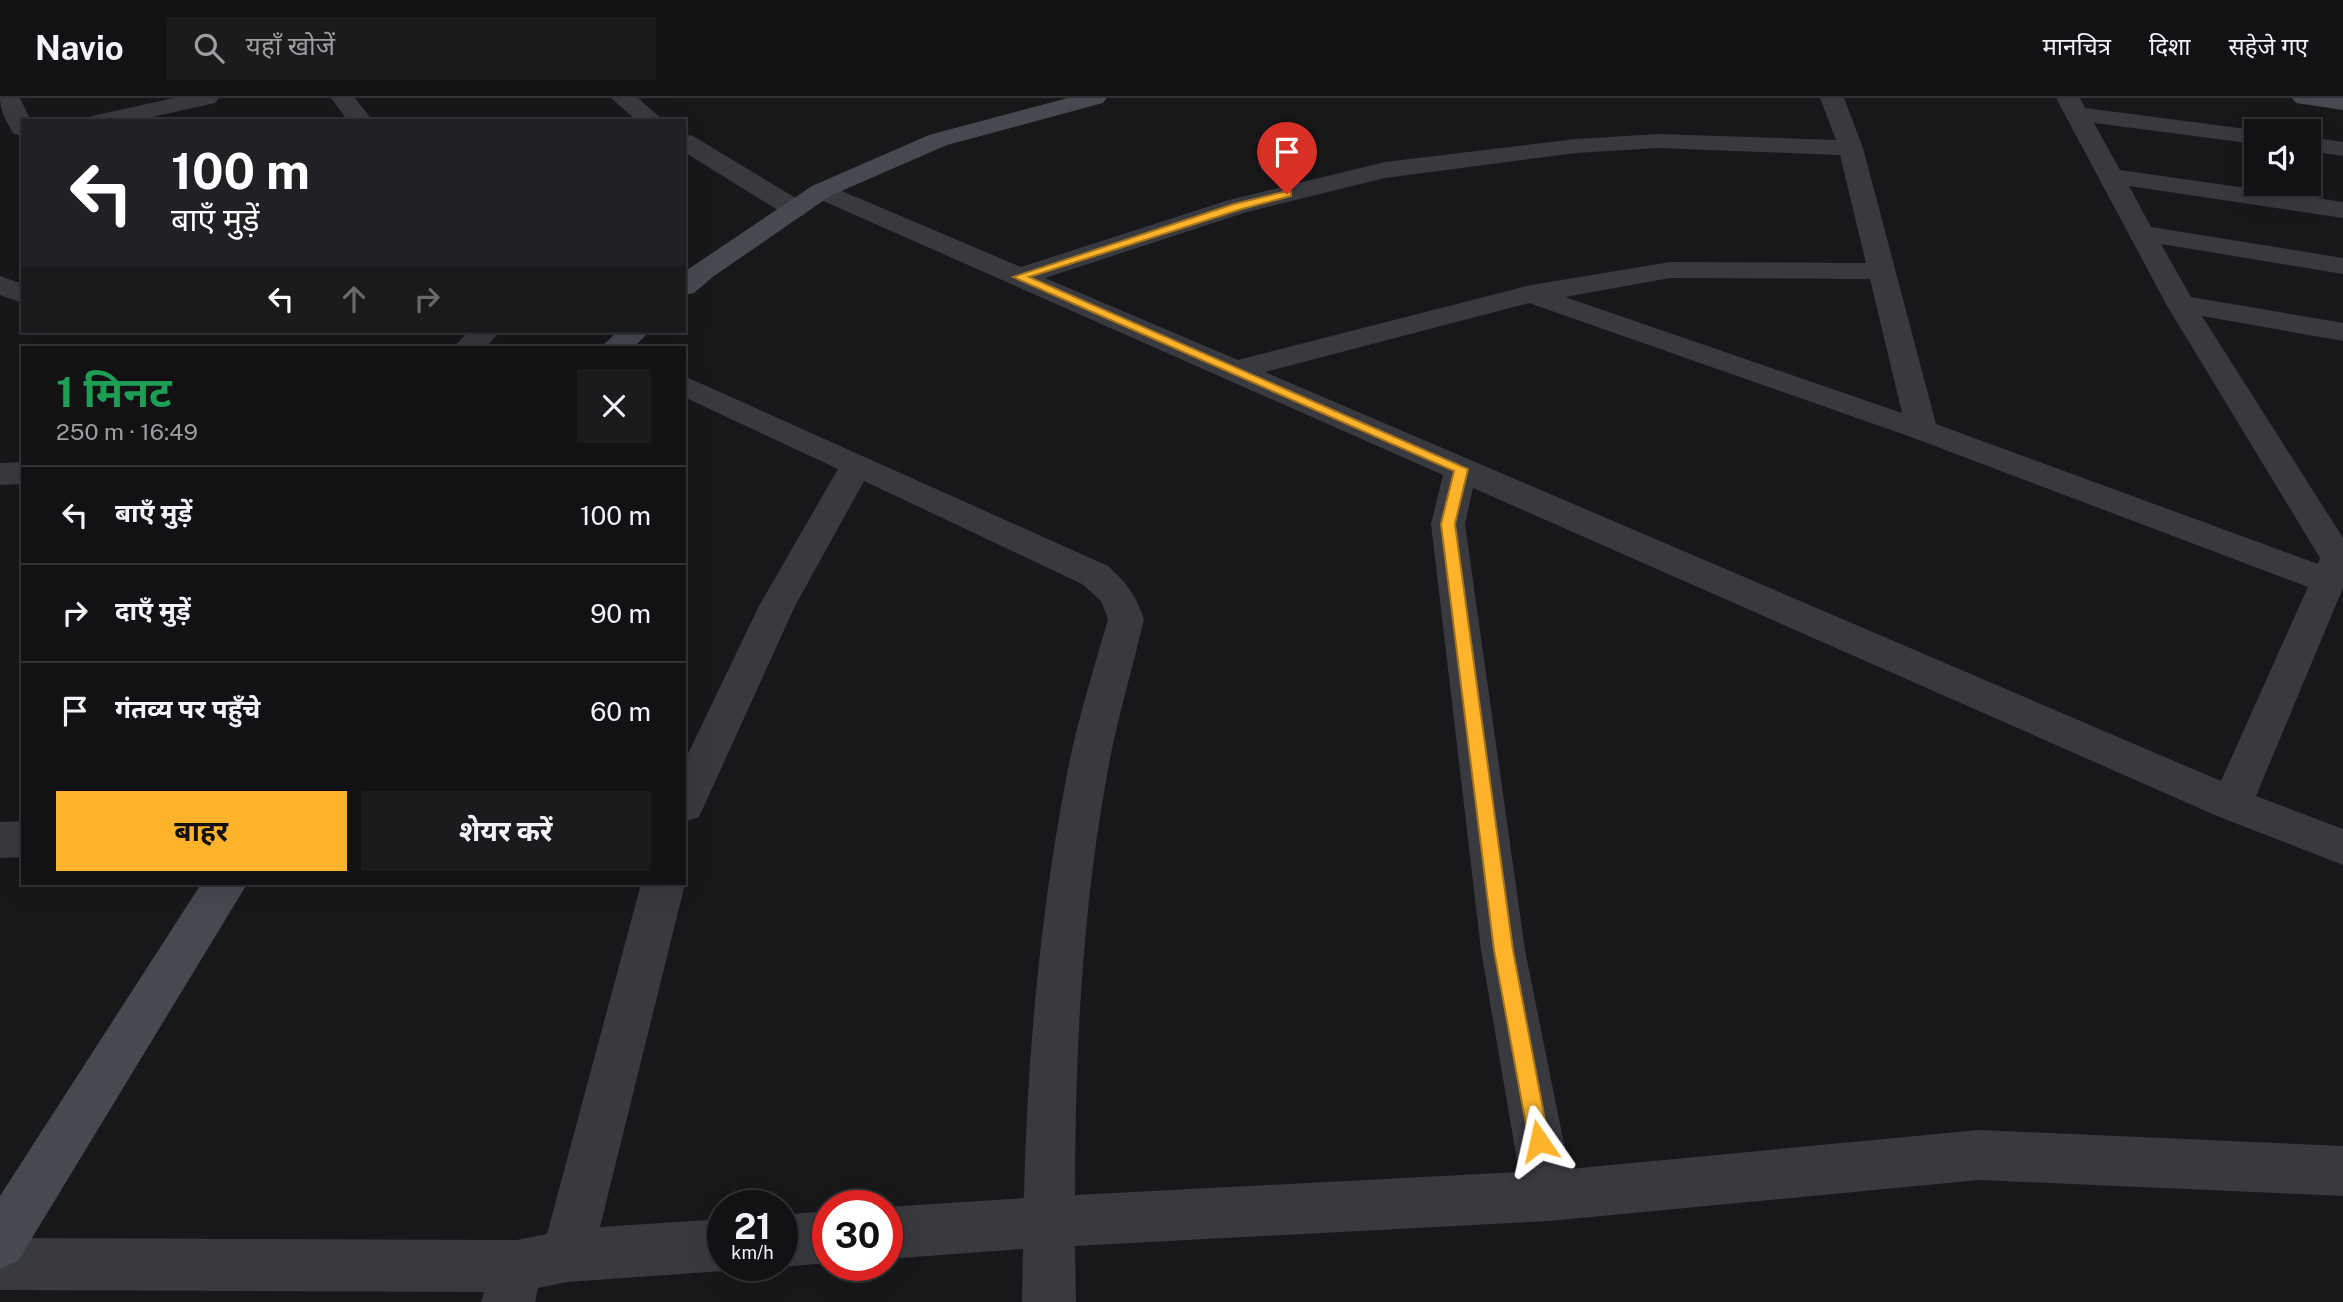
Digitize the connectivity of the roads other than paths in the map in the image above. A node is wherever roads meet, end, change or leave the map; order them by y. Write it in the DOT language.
graph roads {
  1 [pos="8,98"];
  2 [pos="207,98"];
  3 [pos="343,98"];
  4 [pos="622,98"];
  5 [pos="1095,98"];
  6 [pos="1832,98"];
  7 [pos="2304,98"];
  8 [pos="2343,103"];
  9 [pos="2072,106"];
  10 [pos="109,119"];
  11 [pos="359,119"];
  12 [pos="649,119"];
  13 [pos="21,125"];
  14 [pos="2244,136"];
  15 [pos="686,142"];
  16 [pos="2321,147"];
  17 [pos="1851,148"];
  18 [pos="2342,151"];
  19 [pos="2110,176"];
  20 [pos="808,200"];
  21 [pos="2343,210"];
  22 [pos="2141,233"];
  23 [pos="2343,265"];
  24 [pos="1882,271"];
  25 [pos="1018,277"];
  26 [pos="686,285"];
  27 [pos="1531,294"];
  28 [pos="2180,303"];
  29 [pos="2343,332"];
  30 [pos="484,333"];
  31 [pos="633,333"];
  32 [pos="470,346"];
  33 [pos="617,346"];
  34 [pos="1235,370"];
  35 [pos="686,386"];
  36 [pos="1922,430"];
  37 [pos="857,465"];
  38 [pos="1461,469"];
  39 [pos="21,473"];
  40 [pos="0,474"];
  41 [pos="2336,565"];
  42 [pos="686,801"];
  43 [pos="2232,804"];
  44 [pos="21,839"];
  45 [pos="0,840"];
  46 [pos="2343,847"];
  47 [pos="224,885"];
  48 [pos="663,885"];
  49 [pos="2343,1171"];
  50 [pos="1549,1196"];
  51 [pos="1047,1222"];
  52 [pos="903,1232"];
  53 [pos="0,1243"];
  54 [pos="707,1246"];
  55 [pos="567,1256"];
  56 [pos="0,1264"];
  57 [pos="512,1284"];
  58 [pos="1049,1302"];
  1 -- 13 [label="street"];
  2 -- 10 [label="street"];
  3 -- 11 [label="street"];
  4 -- 12 [label="street"];
  5 -- 20 [label="street"];
  6 -- 17 [label="street"];
  7 -- 8 [label="street"];
  9 -- 14 [label="street"];
  9 -- 19 [label="street"];
  15 -- 20 [label="street"];
  16 -- 18 [label="street"];
  17 -- 24 [label="street"];
  17 -- 25 [label="street"];
  19 -- 21 [label="street"];
  19 -- 22 [label="street"];
  20 -- 25 [label="street"];
  20 -- 26 [label="street"];
  22 -- 23 [label="street"];
  22 -- 28 [label="street"];
  24 -- 27 [label="street"];
  24 -- 36 [label="street"];
  25 -- 34 [label="street"];
  27 -- 34 [label="street"];
  27 -- 36 [label="street"];
  28 -- 29 [label="street"];
  28 -- 41 [label="street"];
  30 -- 32 [label="street"];
  31 -- 33 [label="street"];
  34 -- 38 [label="street"];
  35 -- 37 [label="street"];
  36 -- 41 [label="street"];
  37 -- 42 [label="street"];
  37 -- 51 [label="street"];
  38 -- 43 [label="street"];
  38 -- 50 [label="street"];
  39 -- 40 [label="street"];
  41 -- 43 [label="street"];
  43 -- 46 [label="street"];
  44 -- 45 [label="street"];
  47 -- 53 [label="street"];
  48 -- 55 [label="street"];
  49 -- 50 [label="street"];
  50 -- 51 [label="street"];
  51 -- 52 [label="street"];
  51 -- 58 [label="street"];
  54 -- 55 [label="street"];
  55 -- 57 [label="street"];
  56 -- 57 [label="street"];
}
